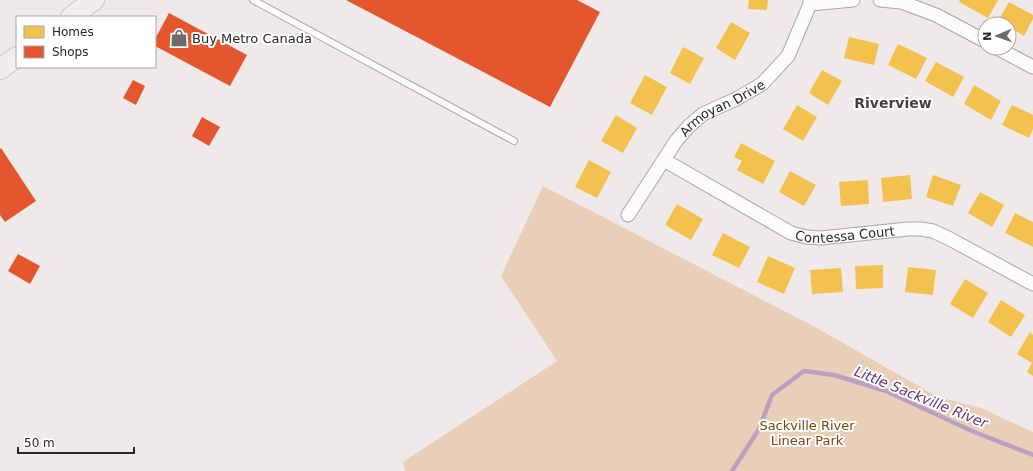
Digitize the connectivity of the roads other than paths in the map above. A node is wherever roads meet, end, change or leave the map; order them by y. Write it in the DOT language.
graph roads {
  1 [pos="94,0"];
  2 [pos="253,0"];
  3 [pos="854,0"];
  4 [pos="880,0"];
  5 [pos="810,2"];
  6 [pos="72,16"];
  7 [pos="977,37"];
  8 [pos="1012,56"];
  9 [pos="16,58"];
  10 [pos="1033,67"];
  11 [pos="0,69"];
  12 [pos="514,141"];
  13 [pos="664,160"];
  14 [pos="628,215"];
  15 [pos="1033,284"];
  1 -- 6 [label="main road"];
  2 -- 12 [label="lane"];
  3 -- 5 [label="street"];
  4 -- 7 [label="street"];
  5 -- 13 [label="street, Armoyan Drive"];
  8 -- 10 [label="street"];
  9 -- 11 [label="main road"];
  13 -- 14 [label="street, Armoyan Drive"];
  13 -- 15 [label="street, Contessa Court"];
}
